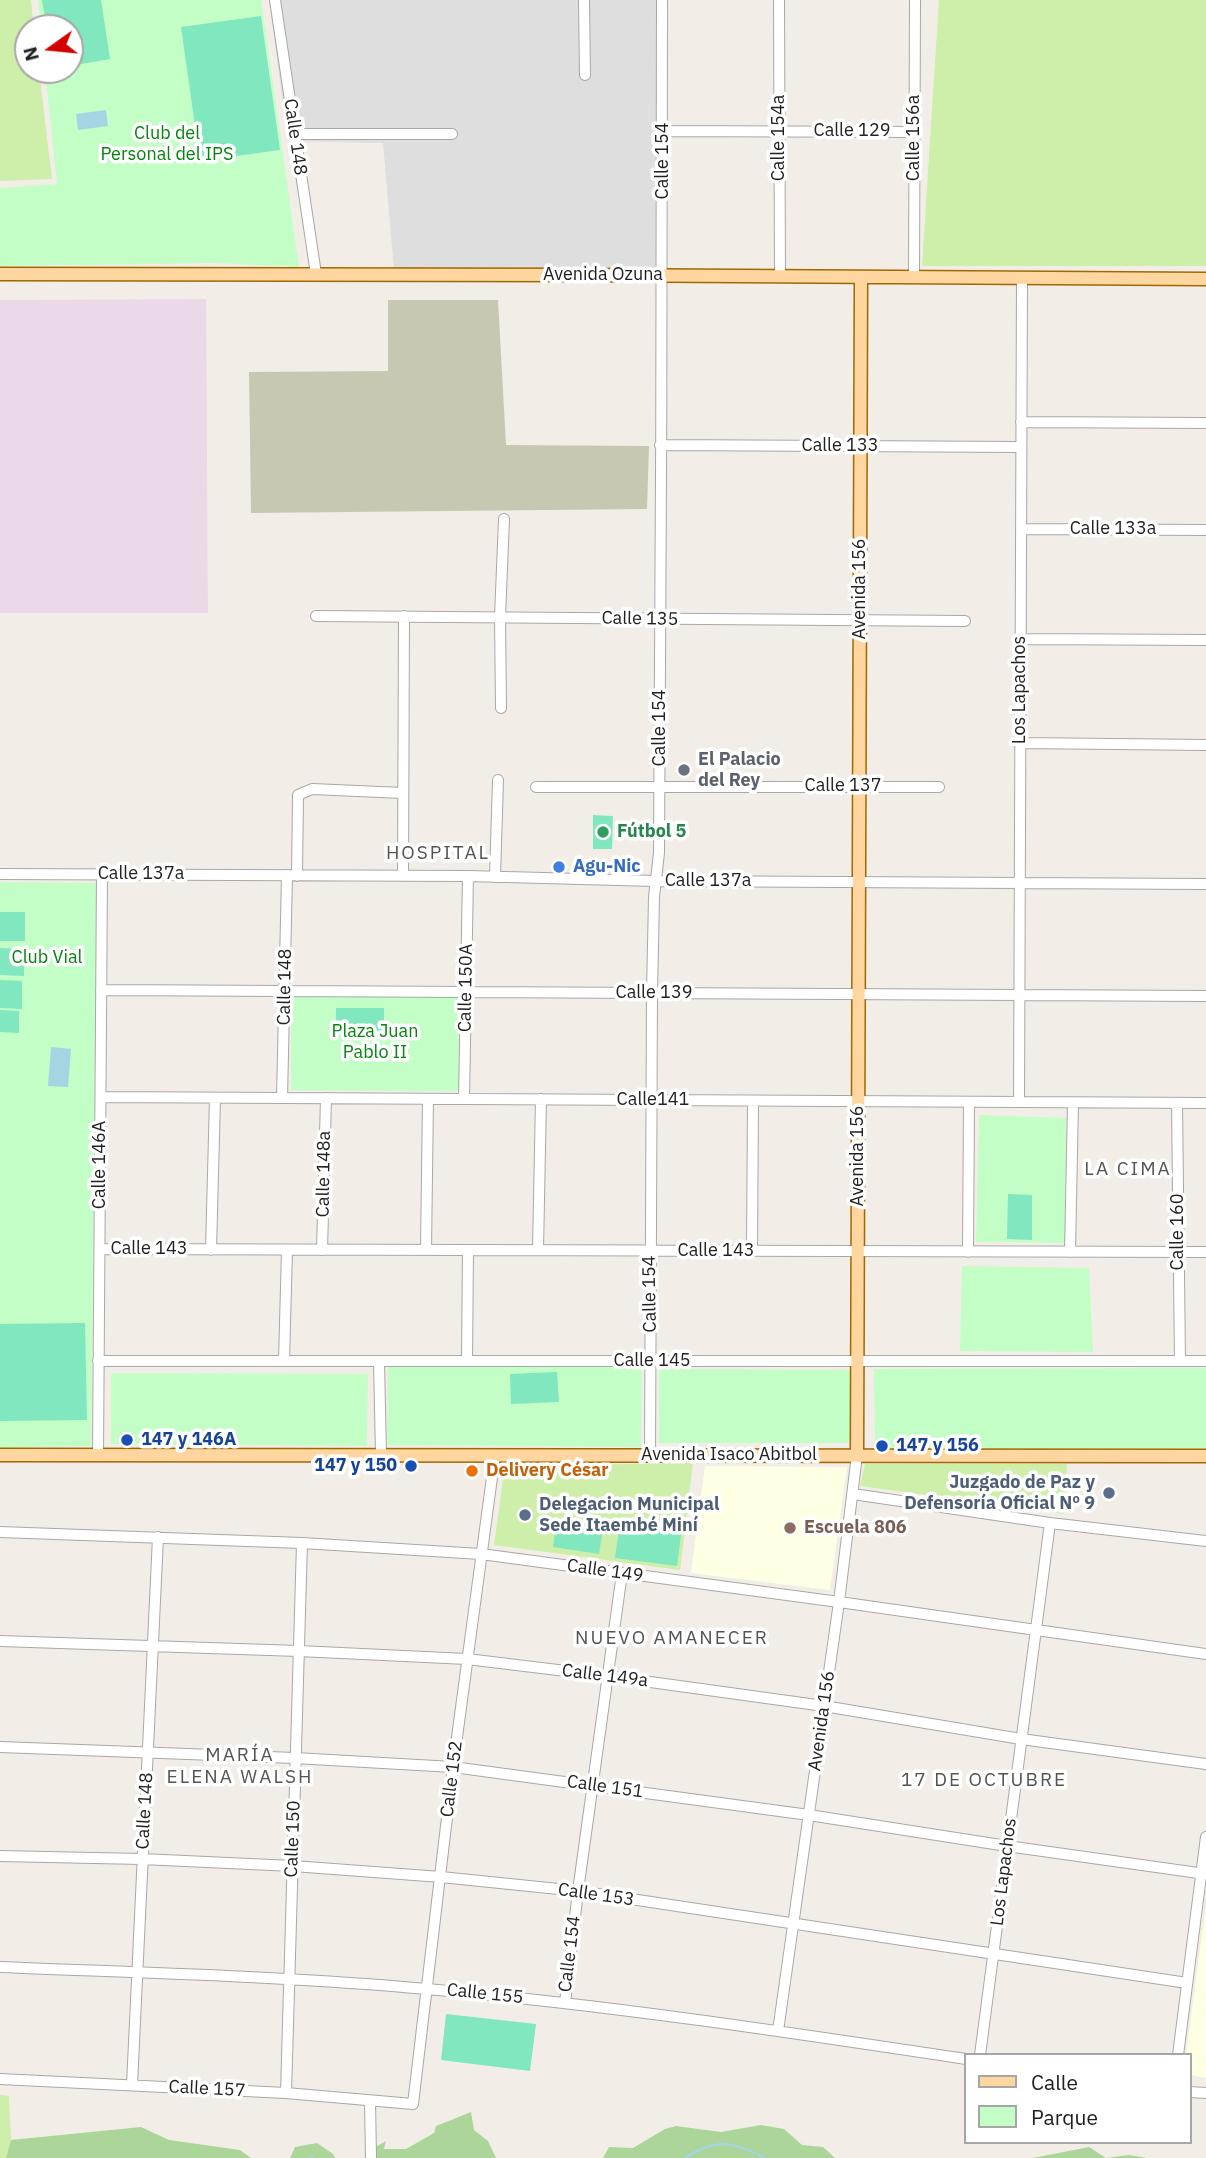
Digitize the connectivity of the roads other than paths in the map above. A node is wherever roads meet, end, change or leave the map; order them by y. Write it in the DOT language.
graph roads {
  1 [pos="275,0"];
  2 [pos="583,0"];
  3 [pos="663,0"];
  4 [pos="779,0"];
  5 [pos="915,0"];
  6 [pos="585,75"];
  7 [pos="663,131"];
  8 [pos="779,131"];
  9 [pos="914,132"];
  10 [pos="295,134"];
  11 [pos="452,134"];
  12 [pos="0,274"];
  13 [pos="316,274"];
  14 [pos="663,276"];
  15 [pos="780,276"];
  16 [pos="861,277"];
  17 [pos="914,277"];
  18 [pos="1022,278"];
  19 [pos="1206,279"];
  20 [pos="1021,422"];
  21 [pos="1206,423"];
  22 [pos="660,445"];
  23 [pos="861,446"];
  24 [pos="1021,447"];
  25 [pos="503,519"];
  26 [pos="1021,529"];
  27 [pos="1206,530"];
  28 [pos="316,615"];
  29 [pos="404,616"];
  30 [pos="500,617"];
  31 [pos="660,619"];
  32 [pos="860,620"];
  33 [pos="965,621"];
  34 [pos="1020,639"];
  35 [pos="1206,640"];
  36 [pos="502,708"];
  37 [pos="1020,743"];
  38 [pos="1206,744"];
  39 [pos="498,780"];
  40 [pos="859,786"];
  41 [pos="939,786"];
  42 [pos="659,787"];
  43 [pos="536,788"];
  44 [pos="403,793"];
  45 [pos="0,874"];
  46 [pos="102,874"];
  47 [pos="292,876"];
  48 [pos="403,876"];
  49 [pos="468,876"];
  50 [pos="495,877"];
  51 [pos="656,881"];
  52 [pos="859,882"];
  53 [pos="1020,883"];
  54 [pos="1206,884"];
  55 [pos="101,990"];
  56 [pos="285,991"];
  57 [pos="466,992"];
  58 [pos="652,993"];
  59 [pos="859,994"];
  60 [pos="1019,995"];
  61 [pos="1206,996"];
  62 [pos="101,1097"];
  63 [pos="215,1098"];
  64 [pos="282,1098"];
  65 [pos="326,1098"];
  66 [pos="428,1099"];
  67 [pos="464,1099"];
  68 [pos="541,1100"];
  69 [pos="652,1100"];
  70 [pos="753,1101"];
  71 [pos="858,1101"];
  72 [pos="969,1102"];
  73 [pos="1019,1102"];
  74 [pos="1073,1103"];
  75 [pos="1177,1103"];
  76 [pos="1206,1103"];
  77 [pos="100,1249"];
  78 [pos="211,1250"];
  79 [pos="287,1250"];
  80 [pos="322,1250"];
  81 [pos="426,1250"];
  82 [pos="468,1250"];
  83 [pos="538,1250"];
  84 [pos="649,1251"];
  85 [pos="752,1251"];
  86 [pos="858,1251"];
  87 [pos="968,1252"];
  88 [pos="1070,1252"];
  89 [pos="1178,1252"];
  90 [pos="1206,1252"];
  91 [pos="98,1361"];
  92 [pos="284,1361"];
  93 [pos="379,1361"];
  94 [pos="467,1361"];
  95 [pos="651,1361"];
  96 [pos="858,1361"];
  97 [pos="1180,1361"];
  98 [pos="1206,1361"];
  99 [pos="0,1455"];
  100 [pos="98,1455"];
  101 [pos="381,1455"];
  102 [pos="495,1455"];
  103 [pos="650,1455"];
  104 [pos="857,1455"];
  105 [pos="1206,1457"];
  106 [pos="853,1494"];
  107 [pos="1050,1522"];
  108 [pos="0,1532"];
  109 [pos="158,1537"];
  110 [pos="1206,1541"];
  111 [pos="302,1543"];
  112 [pos="481,1554"];
  113 [pos="622,1573"];
  114 [pos="839,1601"];
  115 [pos="1037,1630"];
  116 [pos="0,1641"];
  117 [pos="153,1646"];
  118 [pos="299,1651"];
  119 [pos="1206,1654"];
  120 [pos="467,1659"];
  121 [pos="607,1676"];
  122 [pos="824,1706"];
  123 [pos="1021,1739"];
  124 [pos="0,1747"];
  125 [pos="148,1752"];
  126 [pos="295,1758"];
  127 [pos="1206,1764"];
  128 [pos="453,1767"];
  129 [pos="593,1786"];
  130 [pos="809,1815"];
  131 [pos="1206,1837"];
  132 [pos="1007,1846"];
  133 [pos="0,1856"];
  134 [pos="142,1859"];
  135 [pos="293,1866"];
  136 [pos="1204,1874"];
  137 [pos="440,1877"];
  138 [pos="578,1892"];
  139 [pos="794,1924"];
  140 [pos="993,1954"];
  141 [pos="0,1967"];
  142 [pos="137,1973"];
  143 [pos="289,1978"];
  144 [pos="1187,1983"];
  145 [pos="428,1989"];
  146 [pos="565,2003"];
  147 [pos="778,2031"];
  148 [pos="980,2053"];
  149 [pos="1178,2053"];
  150 [pos="964,2059"];
  151 [pos="0,2079"];
  152 [pos="132,2085"];
  153 [pos="286,2093"];
  154 [pos="370,2101"];
  155 [pos="414,2104"];
  156 [pos="371,2158"];
  1 -- 10 [label="street, Calle 148"];
  2 -- 6 [label="street"];
  3 -- 7 [label="street, Calle 154"];
  4 -- 8 [label="street, Calle 154a"];
  5 -- 9 [label="street, Calle 156a"];
  7 -- 8 [label="street, Calle 129"];
  7 -- 14 [label="street, Calle 154"];
  8 -- 9 [label="street, Calle 129"];
  8 -- 15 [label="street, Calle 154a"];
  9 -- 17 [label="street, Calle 156a"];
  10 -- 11 [label="street"];
  10 -- 13 [label="street, Calle 148"];
  12 -- 13 [label="main road, Avenida Ozuna"];
  13 -- 14 [label="main road, Avenida Ozuna"];
  14 -- 15 [label="main road, Avenida Ozuna"];
  14 -- 22 [label="street, Calle 154"];
  15 -- 16 [label="main road, Avenida Ozuna"];
  16 -- 17 [label="main road, Avenida Ozuna"];
  16 -- 23 [label="main road, Avenida 156"];
  17 -- 18 [label="main road, Avenida Ozuna"];
  18 -- 19 [label="main road, Avenida Ozuna"];
  18 -- 20 [label="street, Los Lapachos"];
  20 -- 21 [label="street"];
  20 -- 24 [label="street, Los Lapachos"];
  22 -- 23 [label="street, Calle 133"];
  22 -- 31 [label="street, Calle 154"];
  23 -- 24 [label="street, Calle 133"];
  23 -- 32 [label="main road, Avenida 156"];
  24 -- 26 [label="street, Los Lapachos"];
  25 -- 30 [label="street"];
  26 -- 27 [label="street, Calle 133a"];
  26 -- 34 [label="street, Los Lapachos"];
  28 -- 29 [label="street, Calle 135"];
  29 -- 30 [label="street, Calle 135"];
  29 -- 44 [label="street"];
  30 -- 31 [label="street, Calle 135"];
  30 -- 36 [label="street"];
  31 -- 32 [label="street, Calle 135"];
  31 -- 42 [label="street, Calle 154"];
  32 -- 33 [label="street, Calle 135"];
  32 -- 40 [label="main road, Avenida 156"];
  34 -- 35 [label="street"];
  34 -- 37 [label="street, Los Lapachos"];
  37 -- 38 [label="street"];
  37 -- 53 [label="street, Los Lapachos"];
  39 -- 50 [label="street"];
  40 -- 41 [label="street, Calle 137"];
  40 -- 42 [label="street, Calle 137"];
  40 -- 52 [label="main road, Avenida 156"];
  42 -- 43 [label="street, Calle 137"];
  42 -- 51 [label="street, Calle 154"];
  44 -- 47 [label="street, Calle 148"];
  44 -- 48 [label="street"];
  45 -- 46 [label="street, Calle 137a"];
  46 -- 47 [label="street, Calle 137a"];
  46 -- 55 [label="street, Calle 146A"];
  47 -- 48 [label="street, Calle 137a"];
  47 -- 56 [label="street, Calle 148"];
  48 -- 49 [label="street, Calle 137a"];
  49 -- 50 [label="street, Calle 137a"];
  49 -- 57 [label="street, Calle 150A"];
  50 -- 51 [label="street, Calle 137a"];
  51 -- 52 [label="street, Calle 137a"];
  51 -- 58 [label="street, Calle 154"];
  52 -- 53 [label="street, Calle 137a"];
  52 -- 59 [label="main road, Avenida 156"];
  53 -- 54 [label="street, Calle 137a"];
  53 -- 60 [label="street, Los Lapachos"];
  55 -- 56 [label="street, Calle 139"];
  55 -- 62 [label="street, Calle 146A"];
  56 -- 57 [label="street, Calle 139"];
  56 -- 64 [label="street, Calle 148"];
  57 -- 58 [label="street, Calle 139"];
  57 -- 67 [label="street, Calle 150A"];
  58 -- 59 [label="street, Calle 139"];
  58 -- 69 [label="street, Calle 154"];
  59 -- 60 [label="street, Calle 139"];
  59 -- 71 [label="main road, Avenida 156"];
  60 -- 61 [label="street, Calle 139"];
  60 -- 73 [label="street, Los Lapachos"];
  62 -- 63 [label="street, Calle141"];
  62 -- 77 [label="street, Calle 146A"];
  63 -- 64 [label="street, Calle141"];
  63 -- 78 [label="street"];
  64 -- 65 [label="street, Calle141"];
  65 -- 66 [label="street, Calle141"];
  65 -- 80 [label="street, Calle 148a"];
  66 -- 67 [label="street, Calle141"];
  66 -- 81 [label="street"];
  67 -- 68 [label="street, Calle141"];
  68 -- 69 [label="street, Calle141"];
  68 -- 83 [label="street"];
  69 -- 70 [label="street, Calle141"];
  69 -- 84 [label="street, Calle 154"];
  70 -- 71 [label="street, Calle141"];
  70 -- 85 [label="street"];
  71 -- 72 [label="street, Calle141"];
  71 -- 86 [label="main road, Avenida 156"];
  72 -- 73 [label="street, Calle141"];
  72 -- 87 [label="street"];
  73 -- 74 [label="street, Calle141"];
  74 -- 75 [label="street, Calle141"];
  74 -- 88 [label="street"];
  75 -- 76 [label="street, Calle141"];
  75 -- 89 [label="street, Calle 160"];
  77 -- 78 [label="street, Calle 143"];
  77 -- 91 [label="street, Calle 146A"];
  78 -- 79 [label="street, Calle 143"];
  79 -- 80 [label="street, Calle 143"];
  79 -- 92 [label="street"];
  80 -- 81 [label="street, Calle 143"];
  81 -- 82 [label="street, Calle 143"];
  82 -- 83 [label="street, Calle 143"];
  82 -- 94 [label="street"];
  83 -- 84 [label="street, Calle 143"];
  84 -- 85 [label="street, Calle 143"];
  84 -- 95 [label="street, Calle 154"];
  85 -- 86 [label="street, Calle 143"];
  86 -- 87 [label="street, Calle 143"];
  86 -- 96 [label="main road, Avenida 156"];
  87 -- 88 [label="street, Calle 143"];
  88 -- 89 [label="street, Calle 143"];
  89 -- 90 [label="street, Calle 143"];
  89 -- 97 [label="street, Calle 160"];
  91 -- 92 [label="street, Calle 145"];
  91 -- 100 [label="street, Calle 146A"];
  92 -- 93 [label="street, Calle 145"];
  93 -- 94 [label="street, Calle 145"];
  93 -- 101 [label="street"];
  94 -- 95 [label="street, Calle 145"];
  95 -- 96 [label="street, Calle 145"];
  95 -- 103 [label="street, Calle 154"];
  96 -- 97 [label="street, Calle 145"];
  96 -- 104 [label="main road, Avenida 156"];
  97 -- 98 [label="street, Calle 145"];
  99 -- 100 [label="main road, Avenida Isaco Abitbol"];
  100 -- 101 [label="main road, Avenida Isaco Abitbol"];
  101 -- 102 [label="main road, Avenida Isaco Abitbol"];
  102 -- 103 [label="main road, Avenida Isaco Abitbol"];
  102 -- 112 [label="street, Calle 152"];
  103 -- 104 [label="main road, Avenida Isaco Abitbol"];
  104 -- 105 [label="main road, Avenida Isaco Abitbol"];
  104 -- 106 [label="street, Avenida 156"];
  106 -- 107 [label="street"];
  106 -- 114 [label="street, Avenida 156"];
  107 -- 110 [label="street"];
  107 -- 115 [label="street, Los Lapachos"];
  108 -- 109 [label="street, Calle 149"];
  109 -- 111 [label="street, Calle 149"];
  109 -- 117 [label="street, Calle 148"];
  111 -- 112 [label="street, Calle 149"];
  111 -- 118 [label="street, Calle 150"];
  112 -- 113 [label="street, Calle 149"];
  112 -- 120 [label="street, Calle 152"];
  113 -- 114 [label="street, Calle 149"];
  113 -- 121 [label="street, Calle 154"];
  114 -- 115 [label="street, Calle 149"];
  114 -- 122 [label="street, Avenida 156"];
  115 -- 119 [label="street, Calle 149"];
  115 -- 123 [label="street, Los Lapachos"];
  116 -- 117 [label="street, Calle 149a"];
  117 -- 118 [label="street, Calle 149a"];
  117 -- 125 [label="street, Calle 148"];
  118 -- 120 [label="street, Calle 149a"];
  118 -- 126 [label="street, Calle 150"];
  120 -- 121 [label="street, Calle 149a"];
  120 -- 128 [label="street, Calle 152"];
  121 -- 122 [label="street, Calle 149a"];
  121 -- 129 [label="street, Calle 154"];
  122 -- 123 [label="street, Calle 149a"];
  122 -- 130 [label="street, Avenida 156"];
  123 -- 127 [label="street, Calle 149a"];
  123 -- 132 [label="street, Los Lapachos"];
  124 -- 125 [label="street, Calle 151"];
  125 -- 126 [label="street, Calle 151"];
  125 -- 134 [label="street, Calle 148"];
  126 -- 128 [label="street, Calle 151"];
  126 -- 135 [label="street, Calle 150"];
  128 -- 129 [label="street, Calle 151"];
  128 -- 137 [label="street, Calle 152"];
  129 -- 130 [label="street, Calle 151"];
  129 -- 138 [label="street, Calle 154"];
  130 -- 132 [label="street, Calle 151"];
  130 -- 139 [label="street, Avenida 156"];
  131 -- 136 [label="street"];
  132 -- 136 [label="street, Calle 151"];
  132 -- 140 [label="street, Los Lapachos"];
  133 -- 134 [label="street, Calle 153"];
  134 -- 135 [label="street, Calle 153"];
  134 -- 142 [label="street, Calle 148"];
  135 -- 137 [label="street, Calle 153"];
  135 -- 143 [label="street, Calle 150"];
  136 -- 144 [label="street"];
  137 -- 138 [label="street, Calle 153"];
  137 -- 145 [label="street, Calle 152"];
  138 -- 139 [label="street, Calle 153"];
  138 -- 146 [label="street, Calle 154"];
  139 -- 140 [label="street, Calle 153"];
  139 -- 147 [label="street, Avenida 156"];
  140 -- 144 [label="street, Calle 153"];
  140 -- 148 [label="street, Los Lapachos"];
  141 -- 142 [label="street, Calle 155"];
  142 -- 143 [label="street, Calle 155"];
  142 -- 152 [label="street, Calle 148"];
  143 -- 145 [label="street, Calle 155"];
  143 -- 153 [label="street, Calle 150"];
  144 -- 149 [label="street"];
  145 -- 146 [label="street, Calle 155"];
  145 -- 155 [label="street, Calle 152"];
  146 -- 147 [label="street, Calle 155"];
  147 -- 150 [label="street, Calle 155"];
  151 -- 152 [label="street, Calle 157"];
  152 -- 153 [label="street, Calle 157"];
  153 -- 154 [label="street, Calle 157"];
  154 -- 155 [label="street, Calle 157"];
  154 -- 156 [label="street"];
}
